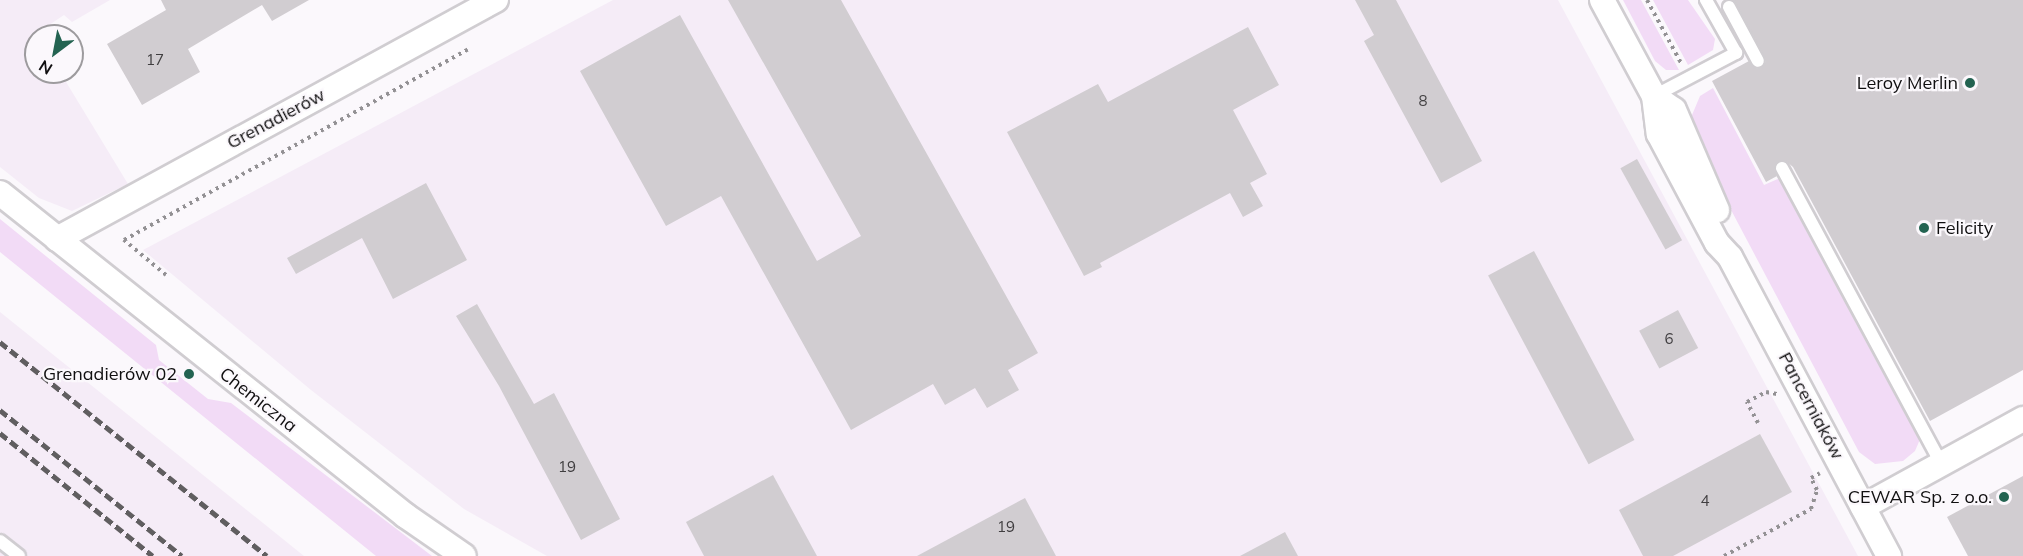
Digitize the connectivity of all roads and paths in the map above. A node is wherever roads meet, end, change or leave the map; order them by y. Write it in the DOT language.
graph roads {
  1 [pos="496,0"];
  2 [pos="1602,0"];
  3 [pos="1647,0"];
  4 [pos="1706,0"];
  5 [pos="1729,7"];
  6 [pos="468,50"];
  7 [pos="1758,62"];
  8 [pos="1681,64"];
  9 [pos="1654,96"];
  10 [pos="1782,168"];
  11 [pos="0,194"];
  12 [pos="57,239"];
  13 [pos="166,275"];
  14 [pos="1781,395"];
  15 [pos="2023,420"];
  16 [pos="1758,423"];
  17 [pos="1941,462"];
  18 [pos="1826,470"];
  19 [pos="1863,507"];
  20 [pos="0,541"];
  21 [pos="19,556"];
  22 [pos="464,556"];
  23 [pos="1724,556"];
  24 [pos="1889,556"];
  1 -- 12 [label="street, Grenadierów"];
  2 -- 9 [label="street, Pancerniaków"];
  3 -- 8 [label="path"];
  4 -- 9 [label="lane"];
  5 -- 7 [label="lane"];
  6 -- 13 [label="path"];
  9 -- 19 [label="street, Pancerniaków"];
  10 -- 17 [label="lane"];
  11 -- 12 [label="street, Chemiczna"];
  12 -- 22 [label="street, Chemiczna"];
  14 -- 16 [label="path"];
  15 -- 17 [label="street"];
  17 -- 19 [label="street"];
  18 -- 23 [label="path"];
  19 -- 24 [label="street, Pancerniaków"];
  20 -- 21 [label="lane"];
}
